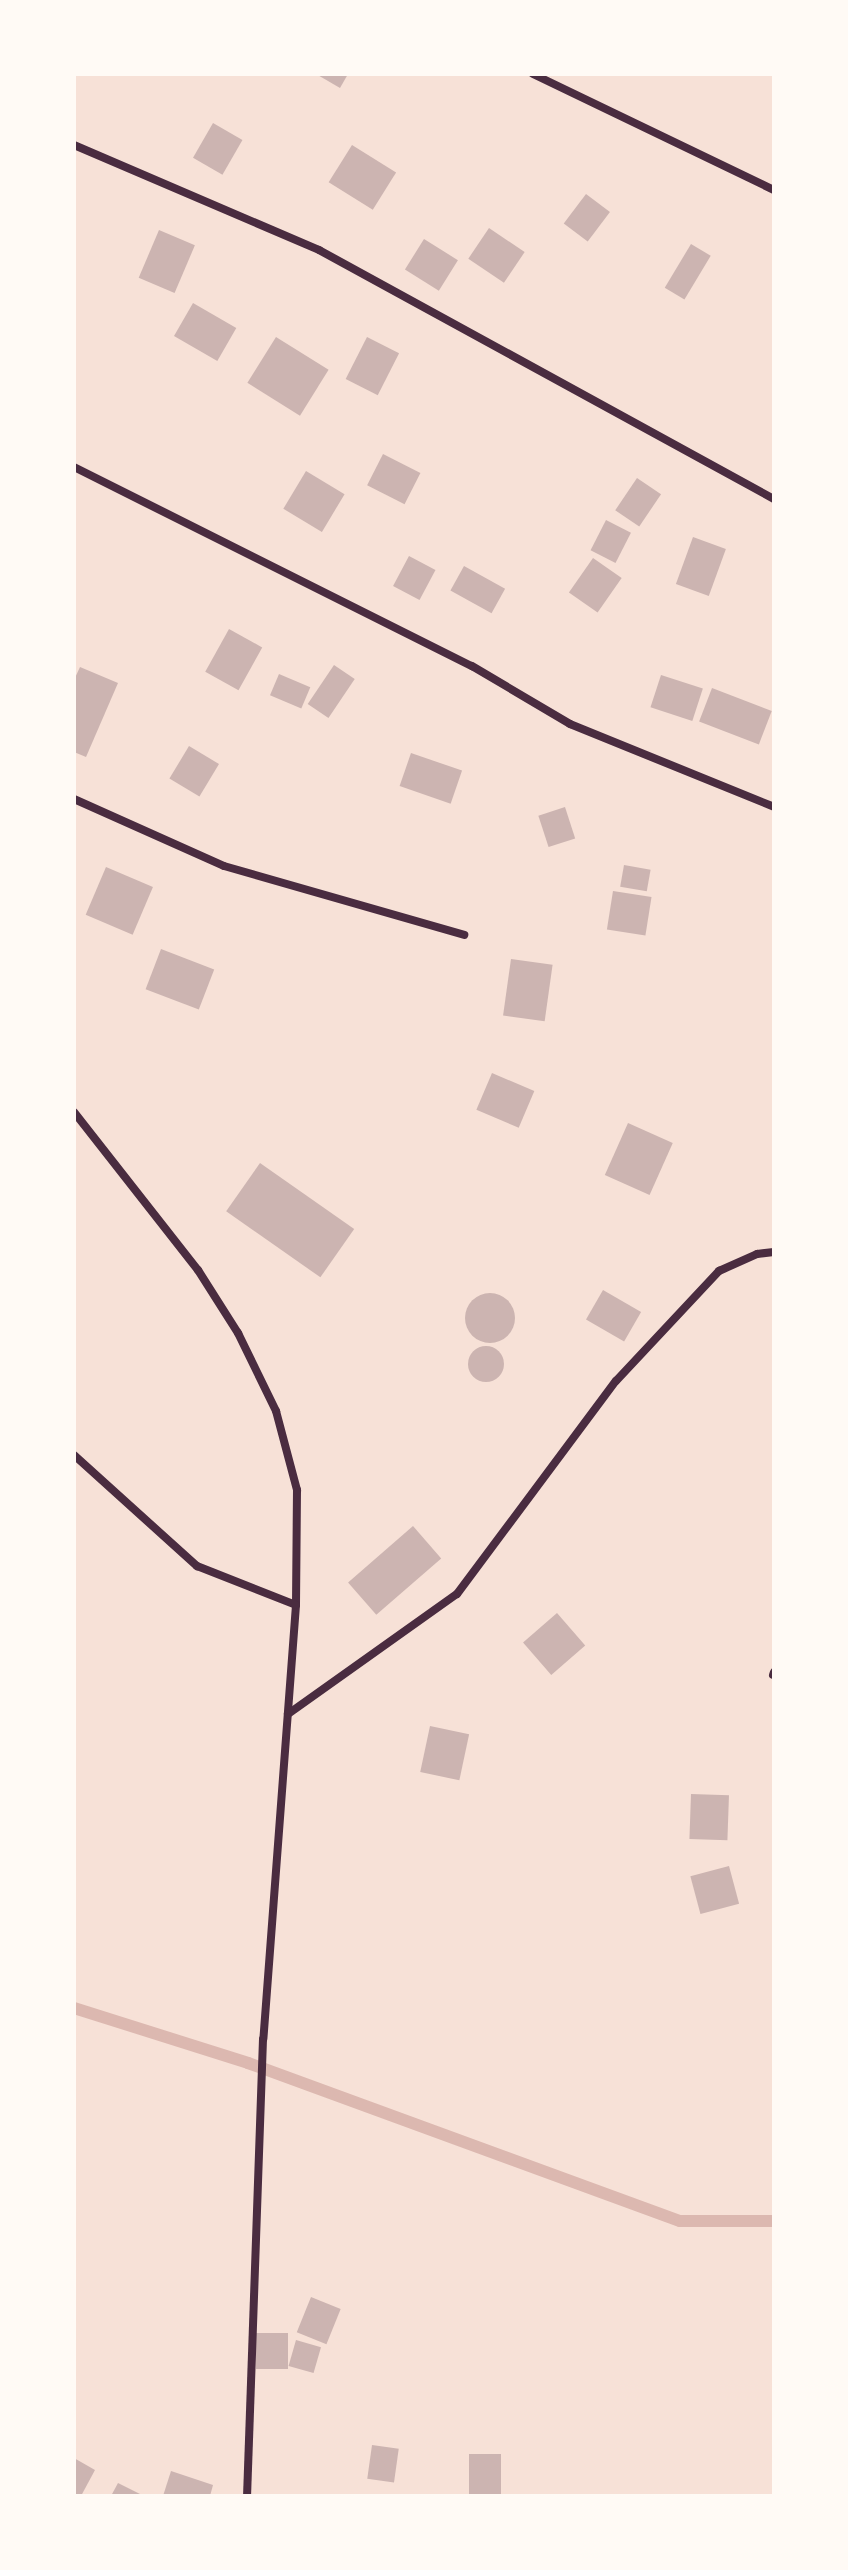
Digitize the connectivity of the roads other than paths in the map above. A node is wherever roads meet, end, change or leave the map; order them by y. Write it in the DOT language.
graph roads {
  1 [pos="533,74"];
  2 [pos="74,145"];
  3 [pos="774,190"];
  4 [pos="74,467"];
  5 [pos="774,499"];
  6 [pos="74,799"];
  7 [pos="774,807"];
  8 [pos="464,935"];
  9 [pos="74,1112"];
  10 [pos="774,1252"];
  11 [pos="74,1455"];
  12 [pos="296,1605"];
  13 [pos="288,1714"];
  14 [pos="247,2496"];
  1 -- 3 [label="street"];
  2 -- 5 [label="street"];
  4 -- 7 [label="street"];
  6 -- 8 [label="street"];
  9 -- 12 [label="street"];
  10 -- 13 [label="street"];
  11 -- 12 [label="street"];
  12 -- 13 [label="street"];
  13 -- 14 [label="street"];
}
